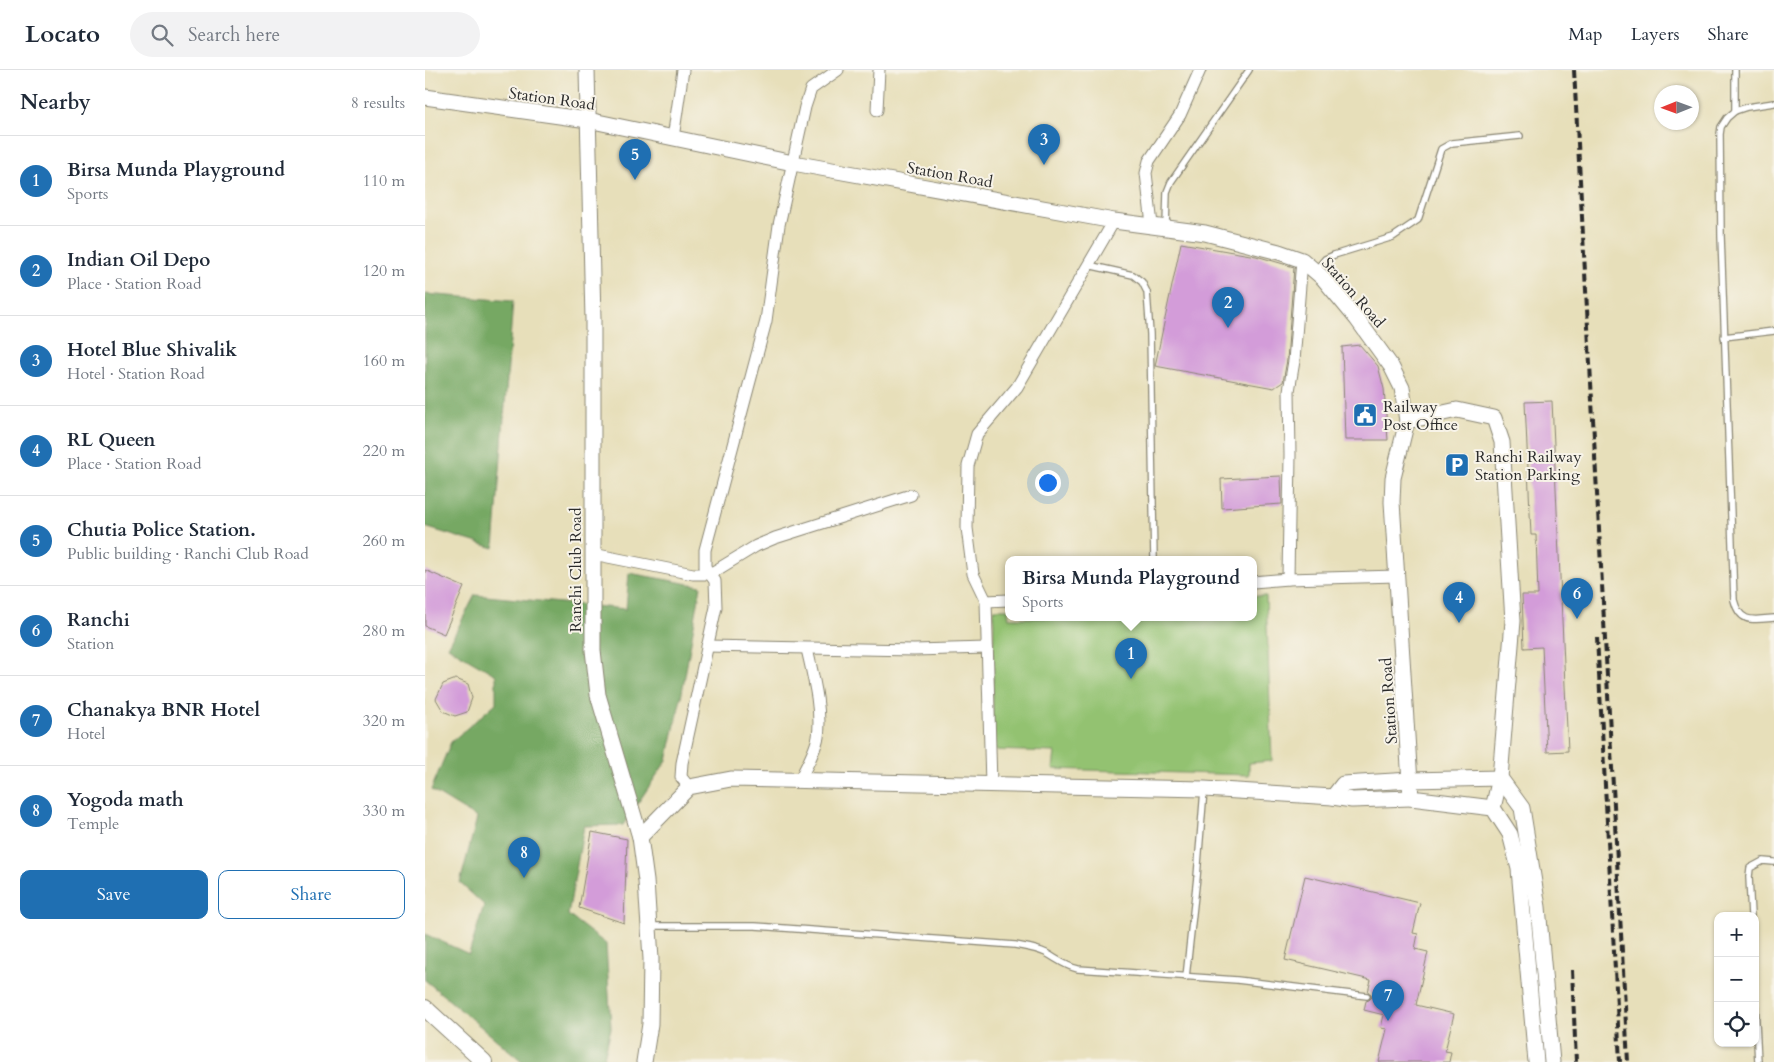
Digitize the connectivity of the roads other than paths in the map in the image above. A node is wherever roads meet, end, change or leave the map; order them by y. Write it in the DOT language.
graph roads {
  1 [pos="587,70"];
  2 [pos="683,70"];
  3 [pos="838,70"];
  4 [pos="879,70"];
  5 [pos="1200,70"];
  6 [pos="1249,70"];
  7 [pos="1735,70"];
  8 [pos="823,76"];
  9 [pos="425,97"];
  10 [pos="1774,103"];
  11 [pos="877,110"];
  12 [pos="1735,111"];
  13 [pos="588,120"];
  14 [pos="1520,136"];
  15 [pos="673,138"];
  16 [pos="793,164"];
  17 [pos="1114,221"];
  18 [pos="1159,226"];
  19 [pos="1302,260"];
  20 [pos="1088,265"];
  21 [pos="1315,271"];
  22 [pos="1774,331"];
  23 [pos="1724,337"];
  24 [pos="1407,421"];
  25 [pos="911,495"];
  26 [pos="593,554"];
  27 [pos="1154,556"];
  28 [pos="711,574"];
  29 [pos="1397,576"];
  30 [pos="1288,579"];
  31 [pos="1257,582"];
  32 [pos="1005,600"];
  33 [pos="986,601"];
  34 [pos="1774,618"];
  35 [pos="707,646"];
  36 [pos="987,648"];
  37 [pos="807,649"];
  38 [pos="1500,778"];
  39 [pos="799,780"];
  40 [pos="1411,780"];
  41 [pos="991,785"];
  42 [pos="689,787"];
  43 [pos="1204,789"];
  44 [pos="1333,796"];
  45 [pos="1411,798"];
  46 [pos="1493,808"];
  47 [pos="640,837"];
  48 [pos="1774,862"];
  49 [pos="1751,912"];
  50 [pos="649,926"];
  51 [pos="1186,977"];
  52 [pos="1367,996"];
  53 [pos="425,1008"];
  54 [pos="1757,1047"];
  55 [pos="484,1062"];
  56 [pos="644,1062"];
  57 [pos="1536,1062"];
  58 [pos="1551,1062"];
  59 [pos="1758,1062"];
  1 -- 13 [label="street, Ranchi Club Road"];
  2 -- 15 [label="street"];
  3 -- 8 [label="street"];
  4 -- 11 [label="street"];
  5 -- 18 [label="street"];
  6 -- 18 [label="lane"];
  7 -- 12 [label="lane"];
  8 -- 16 [label="street"];
  9 -- 13 [label="street, Station Road"];
  10 -- 12 [label="lane"];
  12 -- 23 [label="lane"];
  13 -- 15 [label="street, Station Road"];
  13 -- 26 [label="street, Ranchi Club Road"];
  14 -- 21 [label="lane"];
  15 -- 16 [label="street, Station Road"];
  16 -- 17 [label="street, Station Road"];
  16 -- 28 [label="street"];
  17 -- 18 [label="street, Station Road"];
  17 -- 20 [label="street"];
  18 -- 19 [label="street, Station Road"];
  19 -- 21 [label="street, Station Road"];
  19 -- 30 [label="street"];
  20 -- 27 [label="lane"];
  20 -- 33 [label="street"];
  21 -- 24 [label="street, Station Road"];
  22 -- 23 [label="lane"];
  23 -- 34 [label="lane"];
  24 -- 29 [label="street, Station Road"];
  24 -- 38 [label="street"];
  25 -- 28 [label="street"];
  26 -- 28 [label="street"];
  26 -- 47 [label="street, Ranchi Club Road"];
  28 -- 35 [label="street"];
  29 -- 30 [label="street"];
  29 -- 40 [label="street, Station Road"];
  30 -- 31 [label="street"];
  32 -- 33 [label="street"];
  33 -- 36 [label="street"];
  35 -- 37 [label="street"];
  35 -- 42 [label="street"];
  36 -- 37 [label="street"];
  36 -- 41 [label="street"];
  37 -- 39 [label="street"];
  38 -- 40 [label="street"];
  38 -- 46 [label="street"];
  38 -- 58 [label="street"];
  39 -- 41 [label="street"];
  39 -- 42 [label="street"];
  40 -- 44 [label="street"];
  40 -- 45 [label="street, Station Road"];
  41 -- 43 [label="street"];
  42 -- 47 [label="street"];
  43 -- 44 [label="street"];
  43 -- 51 [label="lane"];
  44 -- 45 [label="street"];
  45 -- 46 [label="street"];
  46 -- 57 [label="street"];
  47 -- 50 [label="street, Ranchi Club Road"];
  48 -- 49 [label="lane"];
  50 -- 51 [label="lane"];
  50 -- 56 [label="street, Ranchi Club Road"];
  51 -- 52 [label="lane"];
  53 -- 55 [label="main road"];
  54 -- 59 [label="lane"];
}
